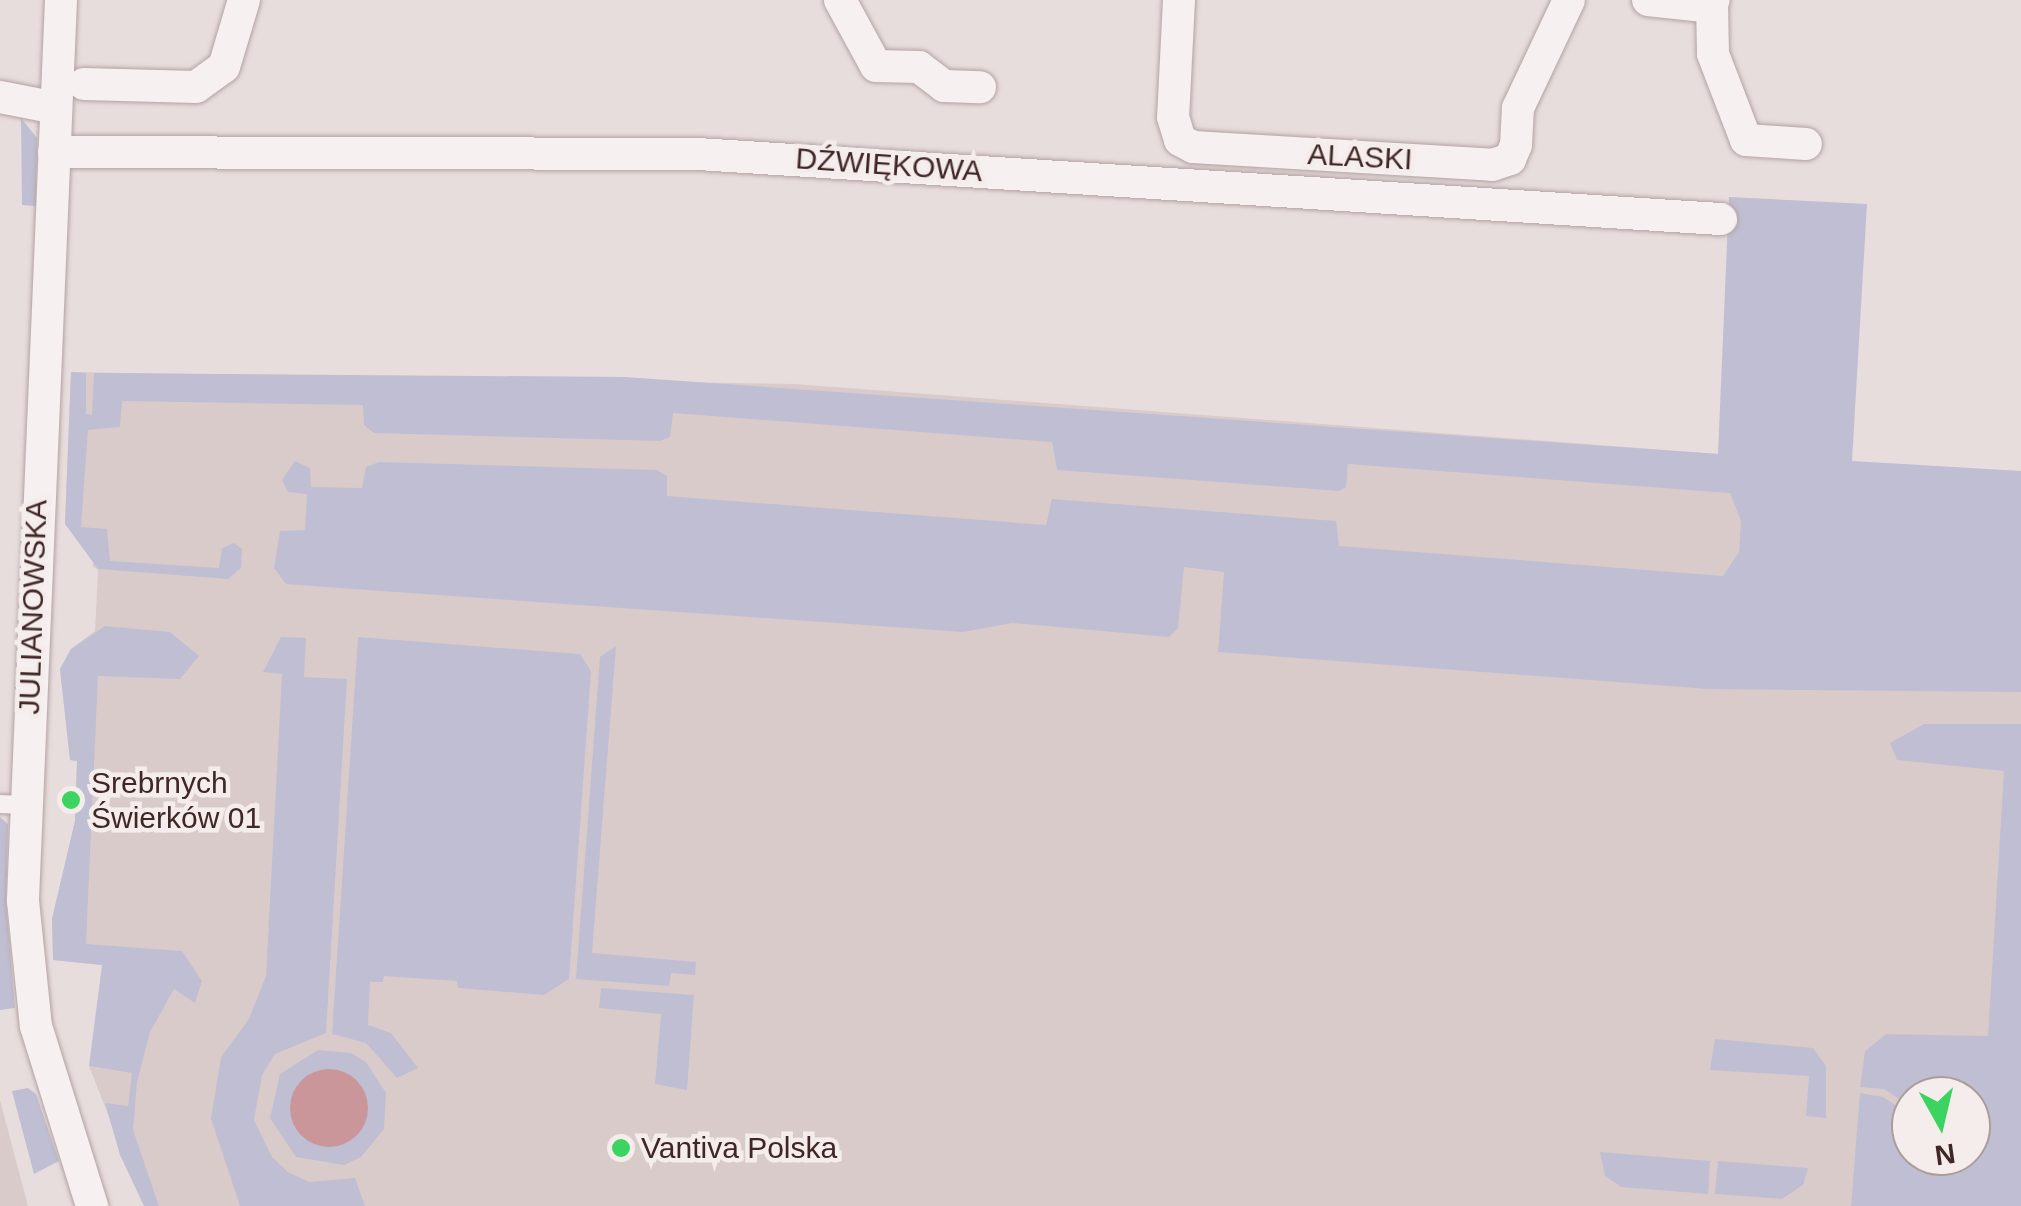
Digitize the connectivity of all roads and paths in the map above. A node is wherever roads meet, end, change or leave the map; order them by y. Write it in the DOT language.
graph roads {
  1 [pos="61,0"];
  2 [pos="244,0"];
  3 [pos="840,0"];
  4 [pos="1179,0"];
  5 [pos="1569,0"];
  6 [pos="1648,0"];
  7 [pos="1713,1"];
  8 [pos="84,84"];
  9 [pos="980,87"];
  10 [pos="0,97"];
  11 [pos="56,108"];
  12 [pos="1806,144"];
  13 [pos="54,152"];
  14 [pos="1721,219"];
  15 [pos="13,805"];
  16 [pos="92,1206"];
  1 -- 11 [label="street, JULIANOWSKA"];
  2 -- 8 [label="street"];
  3 -- 9 [label="street"];
  4 -- 5 [label="street, ALASKI"];
  6 -- 7 [label="street"];
  7 -- 12 [label="street"];
  10 -- 11 [label="street"];
  11 -- 13 [label="street, JULIANOWSKA"];
  13 -- 14 [label="street, DŹWIĘKOWA"];
  13 -- 15 [label="street, JULIANOWSKA"];
  15 -- 16 [label="street, JULIANOWSKA"];
}
